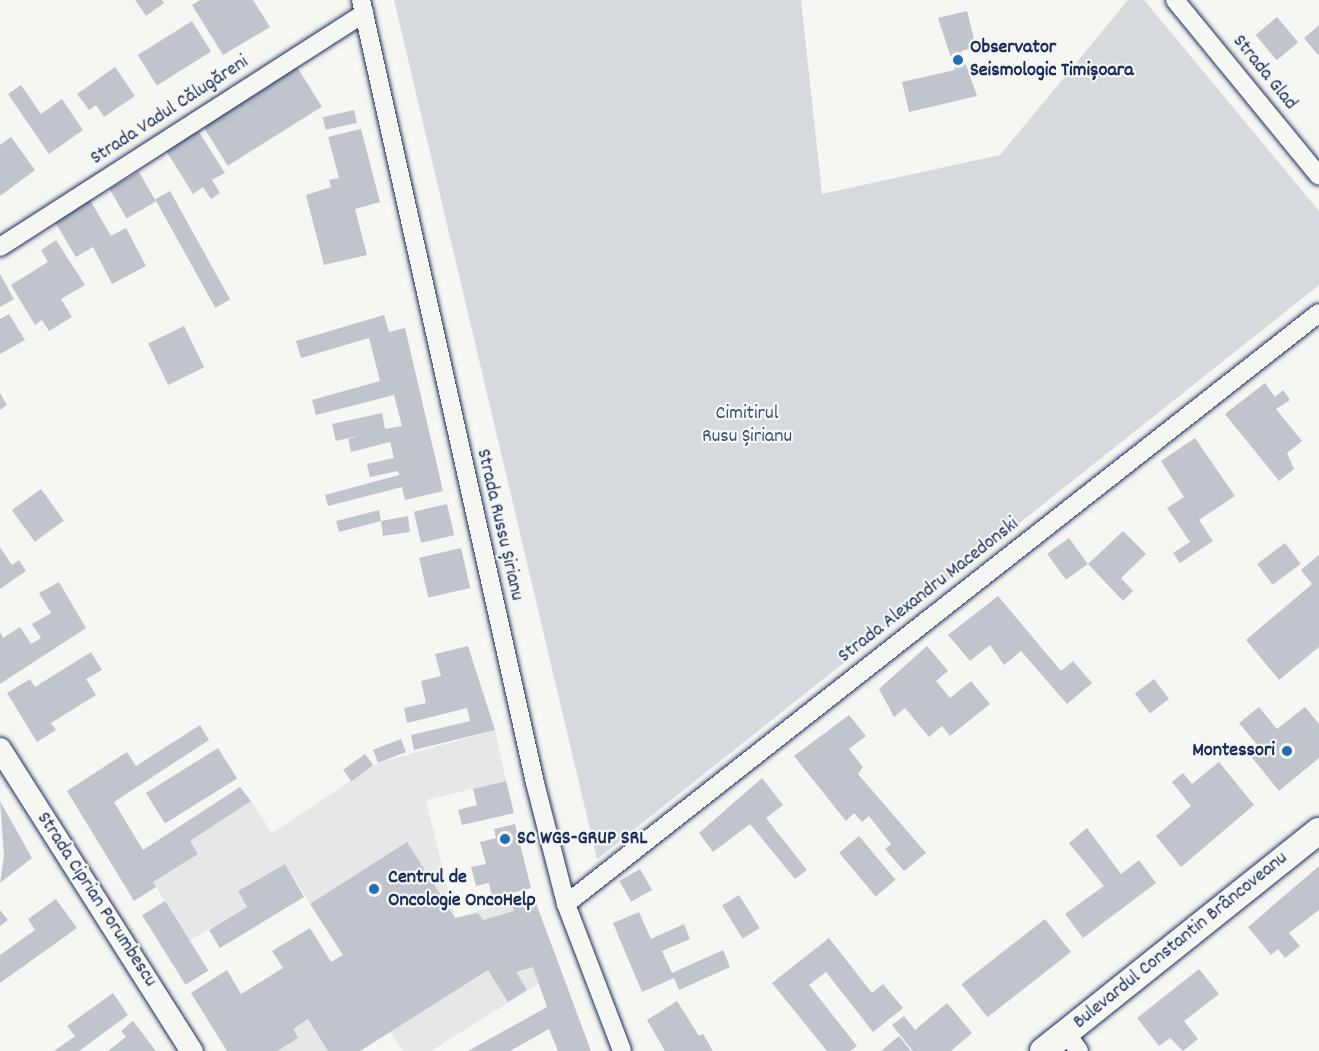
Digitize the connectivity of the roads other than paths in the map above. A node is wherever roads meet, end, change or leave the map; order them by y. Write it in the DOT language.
graph roads {
  1 [pos="1175,0"];
  2 [pos="362,6"];
  3 [pos="1319,176"];
  4 [pos="0,247"];
  5 [pos="1319,313"];
  6 [pos="0,750"];
  7 [pos="1319,831"];
  8 [pos="566,904"];
  9 [pos="1072,1042"];
  10 [pos="192,1051"];
  11 [pos="621,1051"];
  12 [pos="1043,1051"];
  1 -- 3 [label="street, Strada Glad"];
  2 -- 4 [label="street, Strada Vadul Călugăreni"];
  2 -- 8 [label="street, Strada Russu Șirianu"];
  5 -- 8 [label="street, Strada Alexandru Macedonski"];
  6 -- 10 [label="street, Strada Ciprian Porumbescu"];
  7 -- 9 [label="main road, Bulevardul Constantin Brâncoveanu"];
  8 -- 11 [label="street, Strada Russu Șirianu"];
  9 -- 12 [label="main road, Bulevardul Constantin Brâncoveanu"];
}
